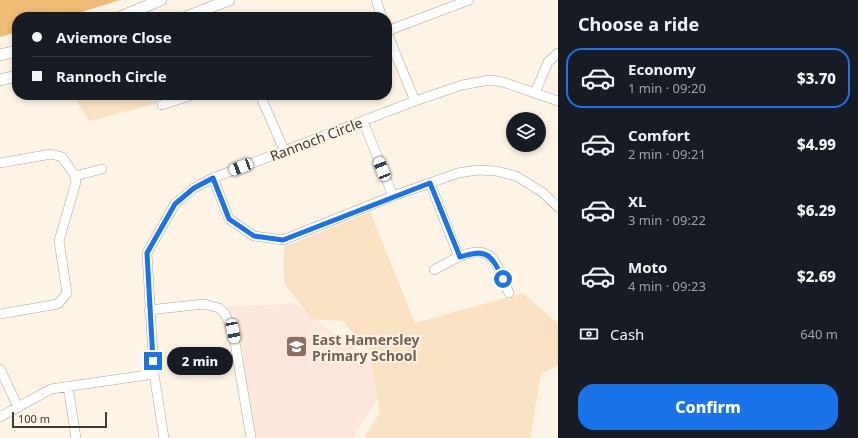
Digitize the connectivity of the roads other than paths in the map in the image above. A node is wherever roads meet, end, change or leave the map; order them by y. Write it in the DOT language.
graph roads {
  1 [pos="161,0"];
  2 [pos="229,0"];
  3 [pos="376,0"];
  4 [pos="469,0"];
  5 [pos="132,12"];
  6 [pos="199,12"];
  7 [pos="380,12"];
  8 [pos="392,30"];
  9 [pos="392,44"];
  10 [pos="12,52"];
  11 [pos="558,53"];
  12 [pos="0,55"];
  13 [pos="12,77"];
  14 [pos="0,80"];
  15 [pos="535,93"];
  16 [pos="177,100"];
  17 [pos="262,100"];
  18 [pos="415,100"];
  19 [pos="558,101"];
  20 [pos="162,105"];
  21 [pos="363,121"];
  22 [pos="284,150"];
  23 [pos="0,163"];
  24 [pos="102,169"];
  25 [pos="75,176"];
  26 [pos="213,178"];
  27 [pos="430,183"];
  28 [pos="393,196"];
  29 [pos="558,207"];
  30 [pos="460,257"];
  31 [pos="434,270"];
  32 [pos="509,293"];
  33 [pos="149,310"];
  34 [pos="0,314"];
  35 [pos="0,369"];
  36 [pos="154,374"];
  37 [pos="68,386"];
  38 [pos="18,407"];
  39 [pos="0,416"];
  40 [pos="76,438"];
  41 [pos="164,438"];
  42 [pos="251,438"];
  1 -- 5 [label="main road"];
  2 -- 6 [label="main road"];
  3 -- 7 [label="street"];
  4 -- 8 [label="street"];
  9 -- 18 [label="street"];
  10 -- 12 [label="main road"];
  11 -- 15 [label="street"];
  13 -- 14 [label="main road"];
  15 -- 18 [label="street, Rannoch Circle"];
  15 -- 19 [label="street, Rannoch Circle"];
  16 -- 20 [label="street"];
  17 -- 22 [label="street"];
  18 -- 21 [label="street, Rannoch Circle"];
  21 -- 22 [label="street, Rannoch Circle"];
  21 -- 28 [label="street"];
  22 -- 26 [label="street, Rannoch Circle"];
  23 -- 25 [label="street"];
  24 -- 25 [label="street"];
  25 -- 34 [label="street"];
  26 -- 28 [label="street"];
  26 -- 33 [label="street, Rannoch Circle"];
  27 -- 28 [label="street"];
  27 -- 29 [label="street"];
  27 -- 30 [label="street"];
  30 -- 31 [label="street"];
  30 -- 32 [label="street"];
  33 -- 36 [label="street, Rannoch Circle"];
  33 -- 42 [label="street"];
  35 -- 38 [label="street"];
  36 -- 37 [label="street"];
  36 -- 41 [label="street, Rannoch Circle"];
  37 -- 38 [label="street"];
  37 -- 40 [label="street"];
  38 -- 39 [label="street"];
}
